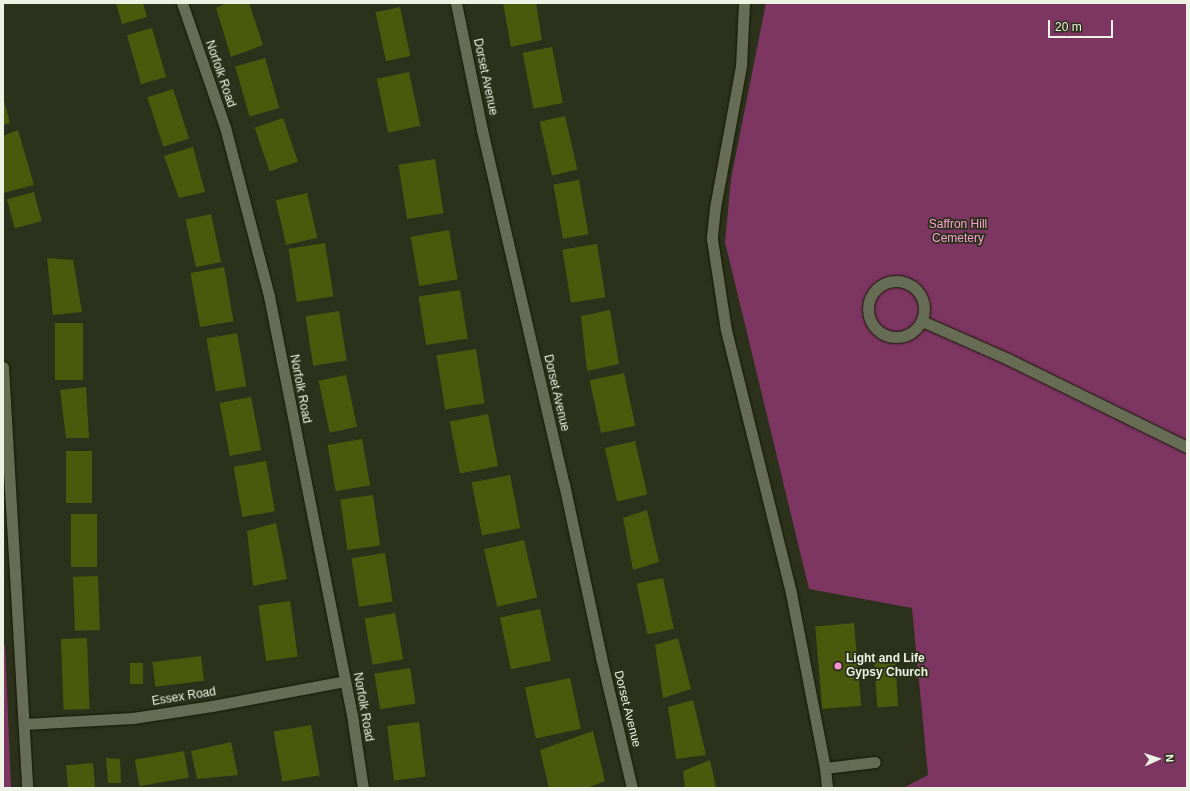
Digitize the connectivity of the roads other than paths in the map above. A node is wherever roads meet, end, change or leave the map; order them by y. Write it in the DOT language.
graph roads {
  1 [pos="182,3"];
  2 [pos="456,3"];
  3 [pos="744,3"];
  4 [pos="922,321"];
  5 [pos="3,367"];
  6 [pos="1187,447"];
  7 [pos="345,681"];
  8 [pos="24,724"];
  9 [pos="875,762"];
  10 [pos="825,768"];
  11 [pos="27,788"];
  12 [pos="363,788"];
  13 [pos="632,788"];
  14 [pos="827,788"];
  1 -- 7 [label="street, Norfolk Road"];
  2 -- 13 [label="street, Dorset Avenue"];
  3 -- 10 [label="street"];
  4 -- 4 [label="street"];
  4 -- 6 [label="street"];
  5 -- 8 [label="street"];
  7 -- 8 [label="street, Essex Road"];
  7 -- 12 [label="street, Norfolk Road"];
  8 -- 11 [label="street"];
  9 -- 10 [label="street"];
  10 -- 14 [label="street"];
}
